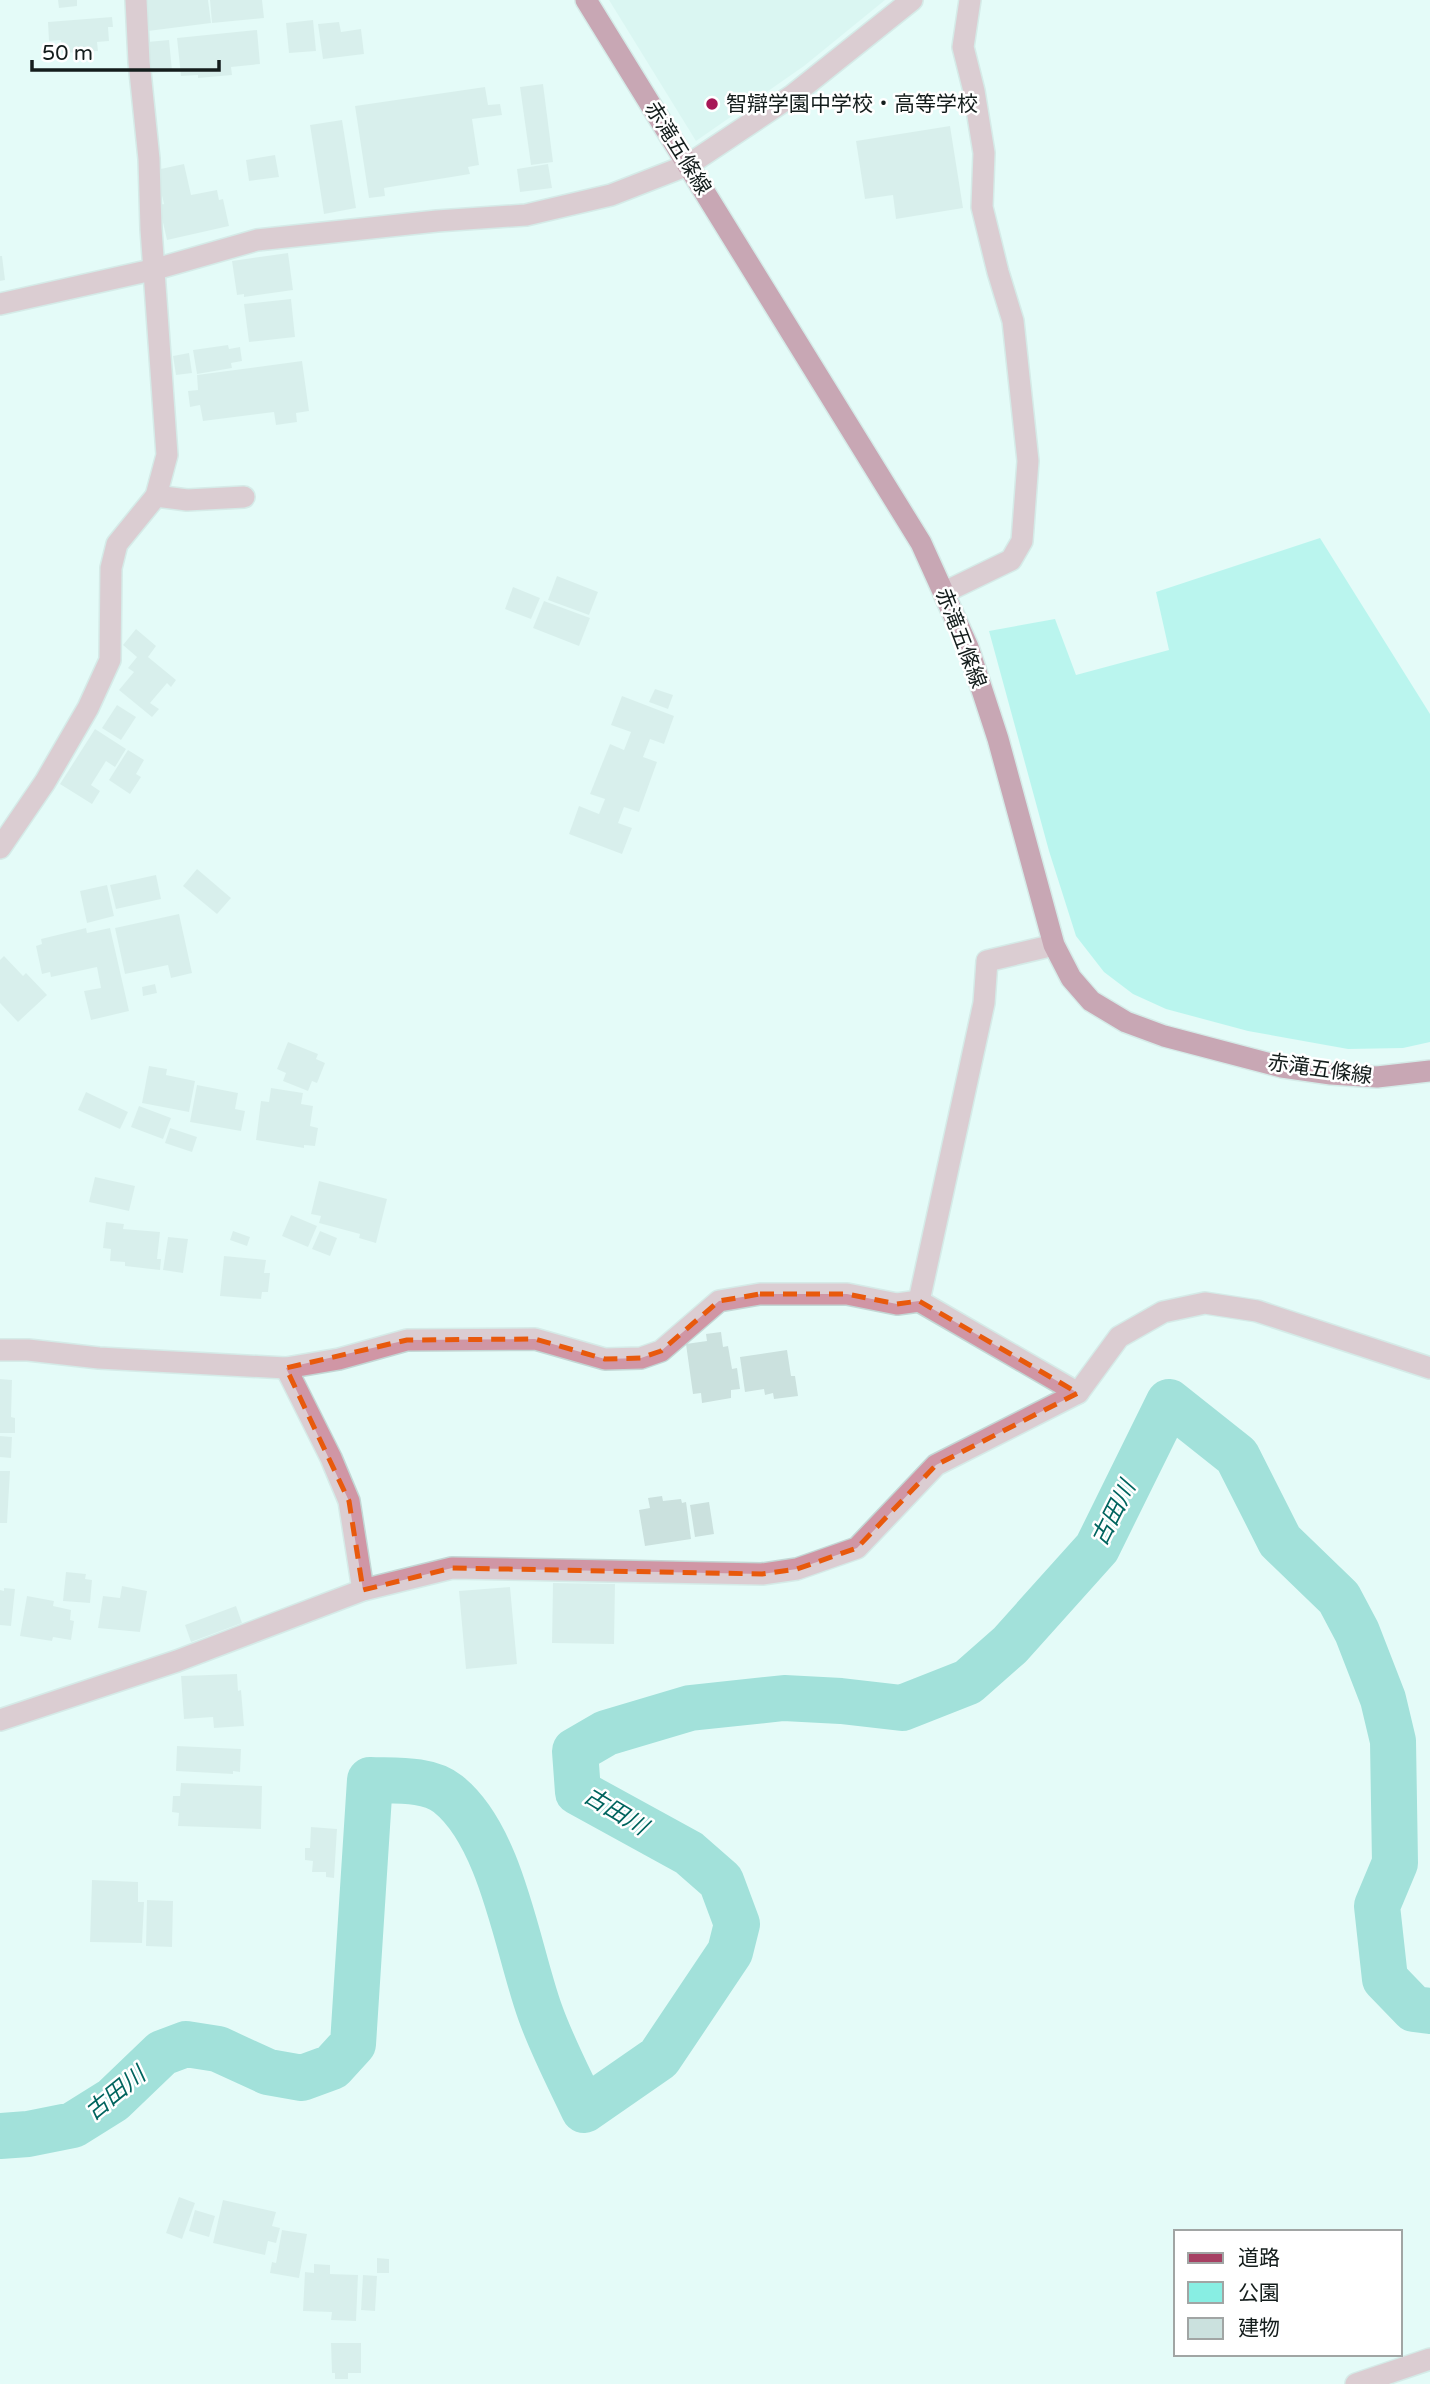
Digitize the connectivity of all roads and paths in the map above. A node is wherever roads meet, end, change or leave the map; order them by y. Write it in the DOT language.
graph roads {
  1 [pos="136,0"];
  2 [pos="586,0"];
  3 [pos="912,0"];
  4 [pos="970,0"];
  5 [pos="688,165"];
  6 [pos="156,269"];
  7 [pos="0,304"];
  8 [pos="156,496"];
  9 [pos="244,497"];
  10 [pos="945,592"];
  11 [pos="0,848"];
  12 [pos="1054,945"];
  13 [pos="1430,1071"];
  14 [pos="919,1301"];
  15 [pos="0,1350"];
  16 [pos="286,1368"];
  17 [pos="1430,1368"];
  18 [pos="1078,1393"];
  19 [pos="363,1590"];
  20 [pos="0,1720"];
  21 [pos="1430,2359"];
  22 [pos="1356,2384"];
  1 -- 6 [label="street"];
  2 -- 5 [label="main road, 赤滝五條線"];
  3 -- 5 [label="street"];
  4 -- 10 [label="street"];
  5 -- 6 [label="street"];
  5 -- 10 [label="main road, 赤滝五條線"];
  6 -- 7 [label="street"];
  6 -- 8 [label="street"];
  8 -- 9 [label="street"];
  8 -- 11 [label="street"];
  10 -- 12 [label="main road, 赤滝五條線"];
  12 -- 13 [label="main road, 赤滝五條線"];
  12 -- 14 [label="street"];
  14 -- 16 [label="street"];
  14 -- 18 [label="street"];
  15 -- 16 [label="street"];
  16 -- 19 [label="street"];
  17 -- 18 [label="street"];
  18 -- 19 [label="street"];
  19 -- 20 [label="street"];
  21 -- 22 [label="street"];
}
